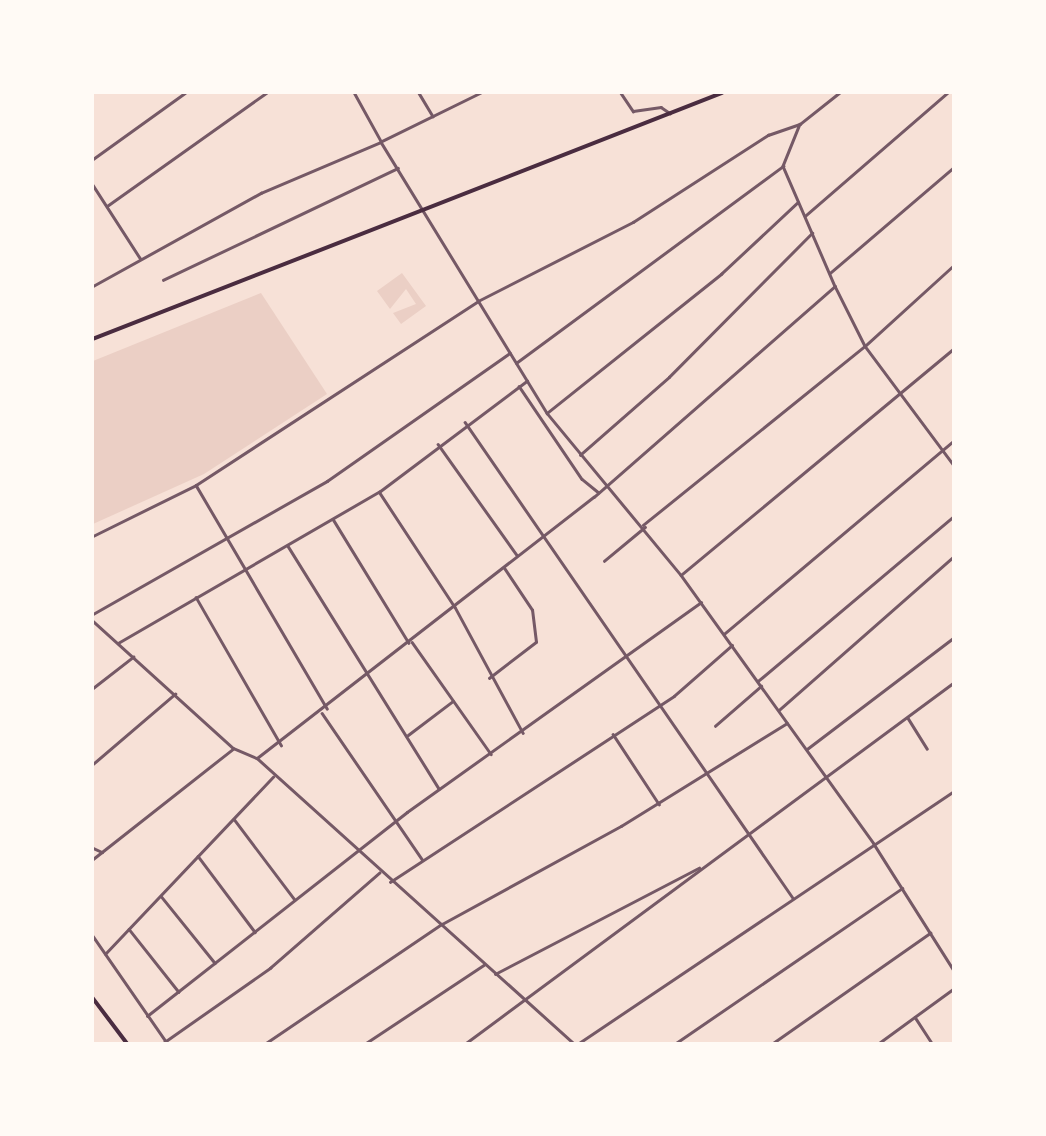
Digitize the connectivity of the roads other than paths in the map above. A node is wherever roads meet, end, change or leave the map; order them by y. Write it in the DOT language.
graph roads {
  1 [pos="186,93"];
  2 [pos="265,93"];
  3 [pos="354,93"];
  4 [pos="419,93"];
  5 [pos="481,93"];
  6 [pos="621,93"];
  7 [pos="722,93"];
  8 [pos="839,93"];
  9 [pos="947,93"];
  10 [pos="670,113"];
  11 [pos="433,116"];
  12 [pos="800,124"];
  13 [pos="381,142"];
  14 [pos="93,159"];
  15 [pos="783,166"];
  16 [pos="953,168"];
  17 [pos="398,169"];
  18 [pos="93,184"];
  19 [pos="798,202"];
  20 [pos="107,206"];
  21 [pos="422,209"];
  22 [pos="804,216"];
  23 [pos="812,233"];
  24 [pos="140,258"];
  25 [pos="953,266"];
  26 [pos="830,273"];
  27 [pos="163,280"];
  28 [pos="93,286"];
  29 [pos="835,286"];
  30 [pos="478,301"];
  31 [pos="93,339"];
  32 [pos="865,346"];
  33 [pos="953,349"];
  34 [pos="510,353"];
  35 [pos="516,363"];
  36 [pos="527,381"];
  37 [pos="519,386"];
  38 [pos="898,395"];
  39 [pos="547,413"];
  40 [pos="466,422"];
  41 [pos="953,441"];
  42 [pos="438,444"];
  43 [pos="943,450"];
  44 [pos="580,455"];
  45 [pos="953,464"];
  46 [pos="196,485"];
  47 [pos="607,485"];
  48 [pos="379,492"];
  49 [pos="599,493"];
  50 [pos="953,517"];
  51 [pos="333,519"];
  52 [pos="644,526"];
  53 [pos="93,536"];
  54 [pos="544,536"];
  55 [pos="226,540"];
  56 [pos="288,546"];
  57 [pos="518,556"];
  58 [pos="953,556"];
  59 [pos="604,561"];
  60 [pos="504,568"];
  61 [pos="244,571"];
  62 [pos="681,575"];
  63 [pos="196,597"];
  64 [pos="701,602"];
  65 [pos="455,607"];
  66 [pos="93,614"];
  67 [pos="93,621"];
  68 [pos="724,634"];
  69 [pos="953,638"];
  70 [pos="410,642"];
  71 [pos="118,643"];
  72 [pos="732,645"];
  73 [pos="133,657"];
  74 [pos="628,657"];
  75 [pos="368,676"];
  76 [pos="489,678"];
  77 [pos="758,681"];
  78 [pos="953,683"];
  79 [pos="761,686"];
  80 [pos="93,688"];
  81 [pos="176,694"];
  82 [pos="453,701"];
  83 [pos="660,704"];
  84 [pos="327,708"];
  85 [pos="779,710"];
  86 [pos="322,713"];
  87 [pos="908,718"];
  88 [pos="788,723"];
  89 [pos="715,726"];
  90 [pos="523,733"];
  91 [pos="613,734"];
  92 [pos="408,735"];
  93 [pos="281,745"];
  94 [pos="233,748"];
  95 [pos="927,748"];
  96 [pos="807,749"];
  97 [pos="491,754"];
  98 [pos="257,758"];
  99 [pos="93,764"];
  100 [pos="710,774"];
  101 [pos="273,777"];
  102 [pos="827,777"];
  103 [pos="439,789"];
  104 [pos="953,792"];
  105 [pos="659,804"];
  106 [pos="234,819"];
  107 [pos="397,823"];
  108 [pos="750,835"];
  109 [pos="874,844"];
  110 [pos="93,848"];
  111 [pos="102,852"];
  112 [pos="356,853"];
  113 [pos="198,856"];
  114 [pos="93,859"];
  115 [pos="422,859"];
  116 [pos="703,867"];
  117 [pos="379,873"];
  118 [pos="390,881"];
  119 [pos="902,888"];
  120 [pos="161,895"];
  121 [pos="793,898"];
  122 [pos="295,900"];
  123 [pos="442,924"];
  124 [pos="129,929"];
  125 [pos="255,932"];
  126 [pos="930,933"];
  127 [pos="93,936"];
  128 [pos="105,954"];
  129 [pos="215,963"];
  130 [pos="951,963"];
  131 [pos="484,965"];
  132 [pos="953,969"];
  133 [pos="494,975"];
  134 [pos="953,989"];
  135 [pos="178,992"];
  136 [pos="93,998"];
  137 [pos="524,1002"];
  138 [pos="147,1016"];
  139 [pos="915,1017"];
  140 [pos="127,1043"];
  141 [pos="165,1043"];
  142 [pos="266,1043"];
  143 [pos="366,1043"];
  144 [pos="466,1043"];
  145 [pos="574,1043"];
  146 [pos="579,1043"];
  147 [pos="677,1043"];
  148 [pos="773,1043"];
  149 [pos="878,1043"];
  150 [pos="932,1043"];
  1 -- 14 [label="street"];
  2 -- 20 [label="street"];
  3 -- 13 [label="street"];
  4 -- 11 [label="street"];
  5 -- 11 [label="street"];
  6 -- 10 [label="street"];
  7 -- 10 [label="main road"];
  8 -- 12 [label="street"];
  9 -- 22 [label="street"];
  10 -- 21 [label="main road"];
  11 -- 13 [label="street"];
  12 -- 15 [label="street"];
  12 -- 30 [label="street"];
  13 -- 17 [label="street"];
  13 -- 24 [label="street"];
  15 -- 19 [label="street"];
  15 -- 35 [label="street"];
  16 -- 26 [label="street"];
  17 -- 21 [label="street"];
  17 -- 27 [label="street"];
  18 -- 20 [label="street"];
  19 -- 22 [label="street"];
  19 -- 39 [label="street"];
  20 -- 24 [label="street"];
  21 -- 30 [label="street"];
  21 -- 31 [label="main road"];
  22 -- 23 [label="street"];
  23 -- 26 [label="street"];
  23 -- 44 [label="street"];
  24 -- 28 [label="street"];
  25 -- 32 [label="street"];
  26 -- 29 [label="street"];
  29 -- 32 [label="street"];
  29 -- 47 [label="street"];
  30 -- 34 [label="street"];
  30 -- 46 [label="street"];
  32 -- 38 [label="street"];
  32 -- 52 [label="street"];
  33 -- 38 [label="street"];
  34 -- 35 [label="street"];
  34 -- 55 [label="street"];
  35 -- 36 [label="street"];
  36 -- 37 [label="street"];
  36 -- 39 [label="street"];
  37 -- 40 [label="street"];
  37 -- 49 [label="street"];
  38 -- 43 [label="street"];
  38 -- 62 [label="street"];
  39 -- 44 [label="street"];
  40 -- 42 [label="street"];
  40 -- 54 [label="street"];
  41 -- 43 [label="street"];
  42 -- 48 [label="street"];
  42 -- 57 [label="street"];
  43 -- 45 [label="street"];
  43 -- 68 [label="street"];
  44 -- 47 [label="street"];
  46 -- 53 [label="street"];
  46 -- 55 [label="street"];
  47 -- 49 [label="street"];
  47 -- 52 [label="street"];
  48 -- 51 [label="street"];
  48 -- 65 [label="street"];
  49 -- 54 [label="street"];
  50 -- 77 [label="street"];
  51 -- 56 [label="street"];
  51 -- 70 [label="street"];
  52 -- 59 [label="street"];
  52 -- 62 [label="street"];
  54 -- 57 [label="street"];
  54 -- 74 [label="street"];
  55 -- 61 [label="street"];
  55 -- 66 [label="street"];
  56 -- 61 [label="street"];
  56 -- 75 [label="street"];
  57 -- 60 [label="street"];
  58 -- 85 [label="street"];
  60 -- 65 [label="street"];
  60 -- 76 [label="street"];
  61 -- 63 [label="street"];
  61 -- 84 [label="street"];
  62 -- 64 [label="street"];
  63 -- 71 [label="street"];
  63 -- 93 [label="street"];
  64 -- 68 [label="street"];
  64 -- 74 [label="street"];
  65 -- 70 [label="street"];
  65 -- 76 [label="street"];
  67 -- 71 [label="street"];
  68 -- 72 [label="street"];
  69 -- 96 [label="street"];
  70 -- 75 [label="street"];
  70 -- 82 [label="street"];
  71 -- 73 [label="street"];
  72 -- 77 [label="street"];
  72 -- 83 [label="street"];
  73 -- 80 [label="street"];
  73 -- 81 [label="street"];
  74 -- 83 [label="street"];
  74 -- 90 [label="street"];
  75 -- 84 [label="street"];
  75 -- 92 [label="street"];
  76 -- 90 [label="street"];
  77 -- 79 [label="street"];
  78 -- 87 [label="street"];
  79 -- 85 [label="street"];
  79 -- 89 [label="street"];
  81 -- 94 [label="street"];
  81 -- 99 [label="street"];
  82 -- 92 [label="street"];
  82 -- 97 [label="street"];
  83 -- 91 [label="street"];
  83 -- 100 [label="street"];
  84 -- 86 [label="street"];
  85 -- 88 [label="street"];
  86 -- 93 [label="street"];
  86 -- 107 [label="street"];
  87 -- 95 [label="street"];
  87 -- 102 [label="street"];
  88 -- 96 [label="street"];
  88 -- 100 [label="street"];
  90 -- 97 [label="street"];
  91 -- 105 [label="street"];
  91 -- 115 [label="street"];
  92 -- 103 [label="street"];
  93 -- 98 [label="street"];
  94 -- 98 [label="street"];
  94 -- 111 [label="street"];
  96 -- 102 [label="street"];
  97 -- 103 [label="street"];
  98 -- 101 [label="street"];
  100 -- 105 [label="street"];
  100 -- 108 [label="street"];
  101 -- 106 [label="street"];
  101 -- 112 [label="street"];
  102 -- 108 [label="street"];
  102 -- 109 [label="street"];
  103 -- 107 [label="street"];
  104 -- 109 [label="street"];
  105 -- 123 [label="street"];
  106 -- 113 [label="street"];
  106 -- 122 [label="street"];
  107 -- 112 [label="street"];
  107 -- 115 [label="street"];
  108 -- 116 [label="street"];
  108 -- 121 [label="street"];
  109 -- 119 [label="street"];
  109 -- 121 [label="street"];
  110 -- 111 [label="street"];
  111 -- 114 [label="street"];
  112 -- 117 [label="street"];
  112 -- 122 [label="street"];
  113 -- 120 [label="street"];
  113 -- 125 [label="street"];
  115 -- 118 [label="street"];
  116 -- 133 [label="street"];
  116 -- 137 [label="street"];
  117 -- 118 [label="street"];
  117 -- 141 [label="street"];
  118 -- 123 [label="street"];
  119 -- 126 [label="street"];
  119 -- 147 [label="street"];
  120 -- 124 [label="street"];
  120 -- 129 [label="street"];
  121 -- 146 [label="street"];
  122 -- 125 [label="street"];
  123 -- 131 [label="street"];
  123 -- 142 [label="street"];
  124 -- 128 [label="street"];
  124 -- 135 [label="street"];
  125 -- 129 [label="street"];
  126 -- 130 [label="street"];
  126 -- 148 [label="street"];
  127 -- 128 [label="street"];
  128 -- 138 [label="street"];
  129 -- 135 [label="street"];
  130 -- 132 [label="street"];
  131 -- 133 [label="street"];
  131 -- 143 [label="street"];
  133 -- 137 [label="street"];
  134 -- 139 [label="street"];
  135 -- 138 [label="street"];
  136 -- 140 [label="main road"];
  137 -- 144 [label="street"];
  137 -- 145 [label="street"];
  138 -- 141 [label="street"];
  139 -- 149 [label="street"];
  139 -- 150 [label="street"];
}
